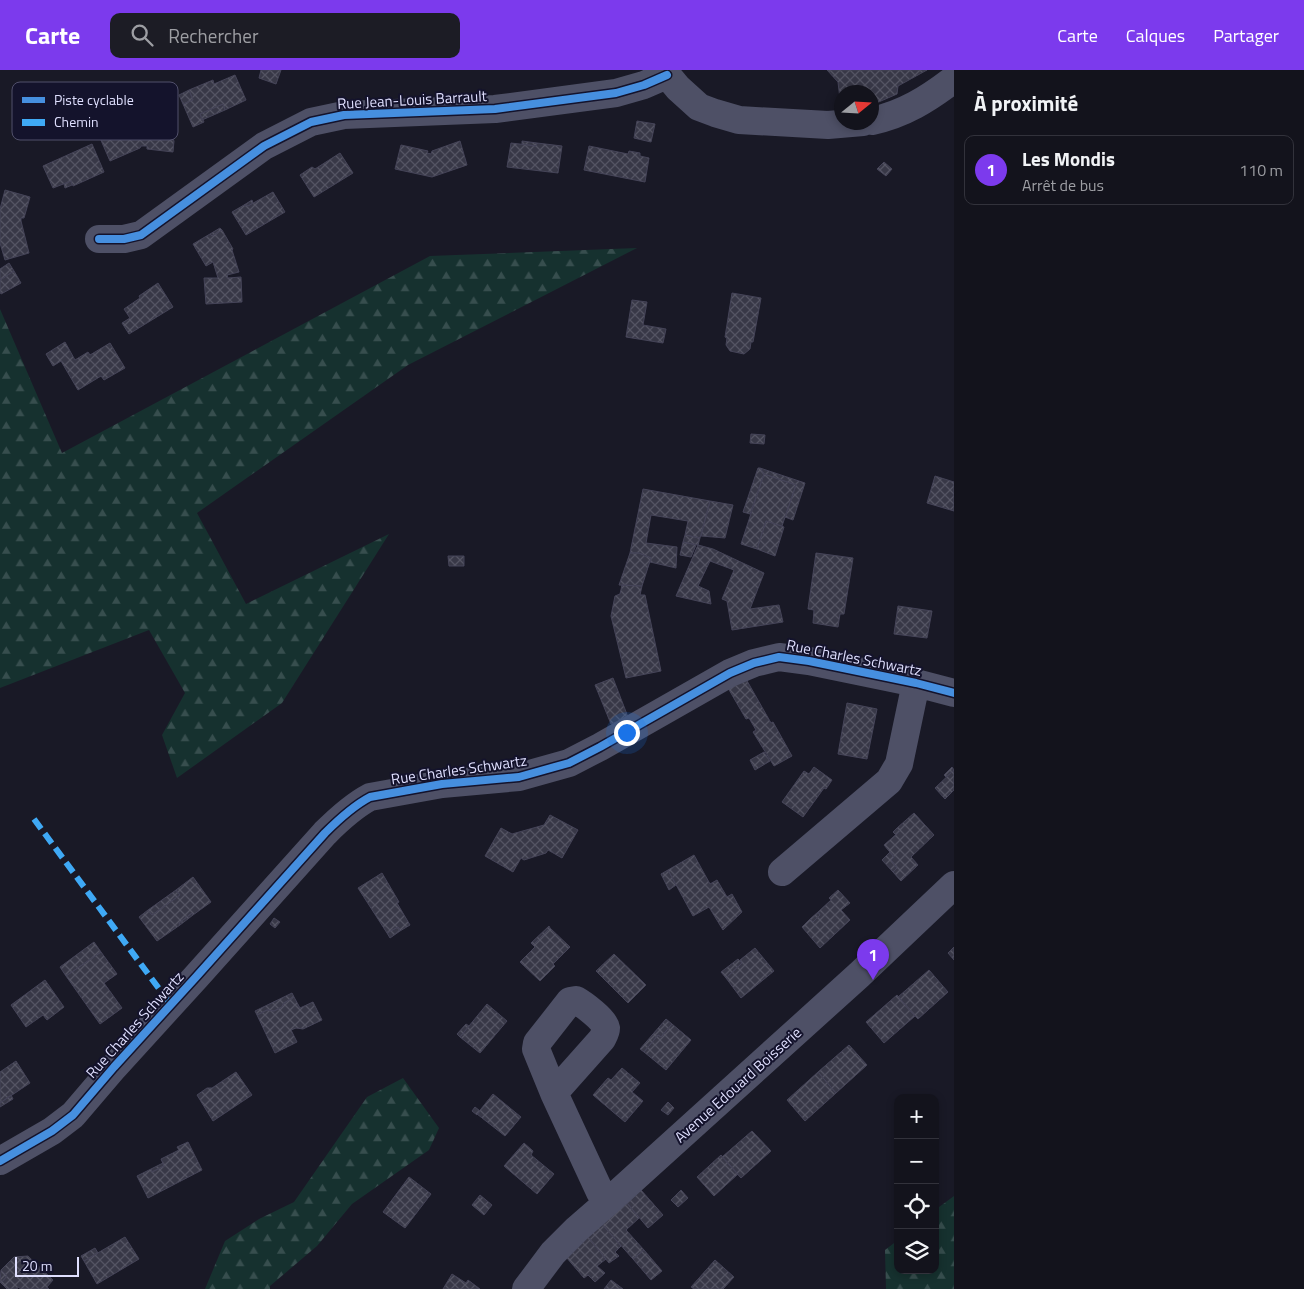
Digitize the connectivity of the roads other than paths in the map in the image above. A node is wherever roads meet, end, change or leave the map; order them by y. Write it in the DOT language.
graph roads {
  1 [pos="665,72"];
  2 [pos="954,79"];
  3 [pos="879,119"];
  4 [pos="834,124"];
  5 [pos="99,239"];
  6 [pos="916,683"];
  7 [pos="954,693"];
  8 [pos="782,872"];
  9 [pos="954,885"];
  10 [pos="554,1093"];
  11 [pos="0,1161"];
  12 [pos="608,1202"];
  13 [pos="526,1289"];
  1 -- 4 [label="street"];
  1 -- 5 [label="street, Rue Jean-Louis Barrault"];
  2 -- 3 [label="street"];
  6 -- 7 [label="street, Rue Charles Schwartz"];
  6 -- 8 [label="street"];
  6 -- 11 [label="street, Rue Charles Schwartz"];
  9 -- 12 [label="street, Avenue Edouard Boisserie"];
  10 -- 12 [label="street"];
  12 -- 13 [label="street, Avenue Edouard Boisserie"];
}
